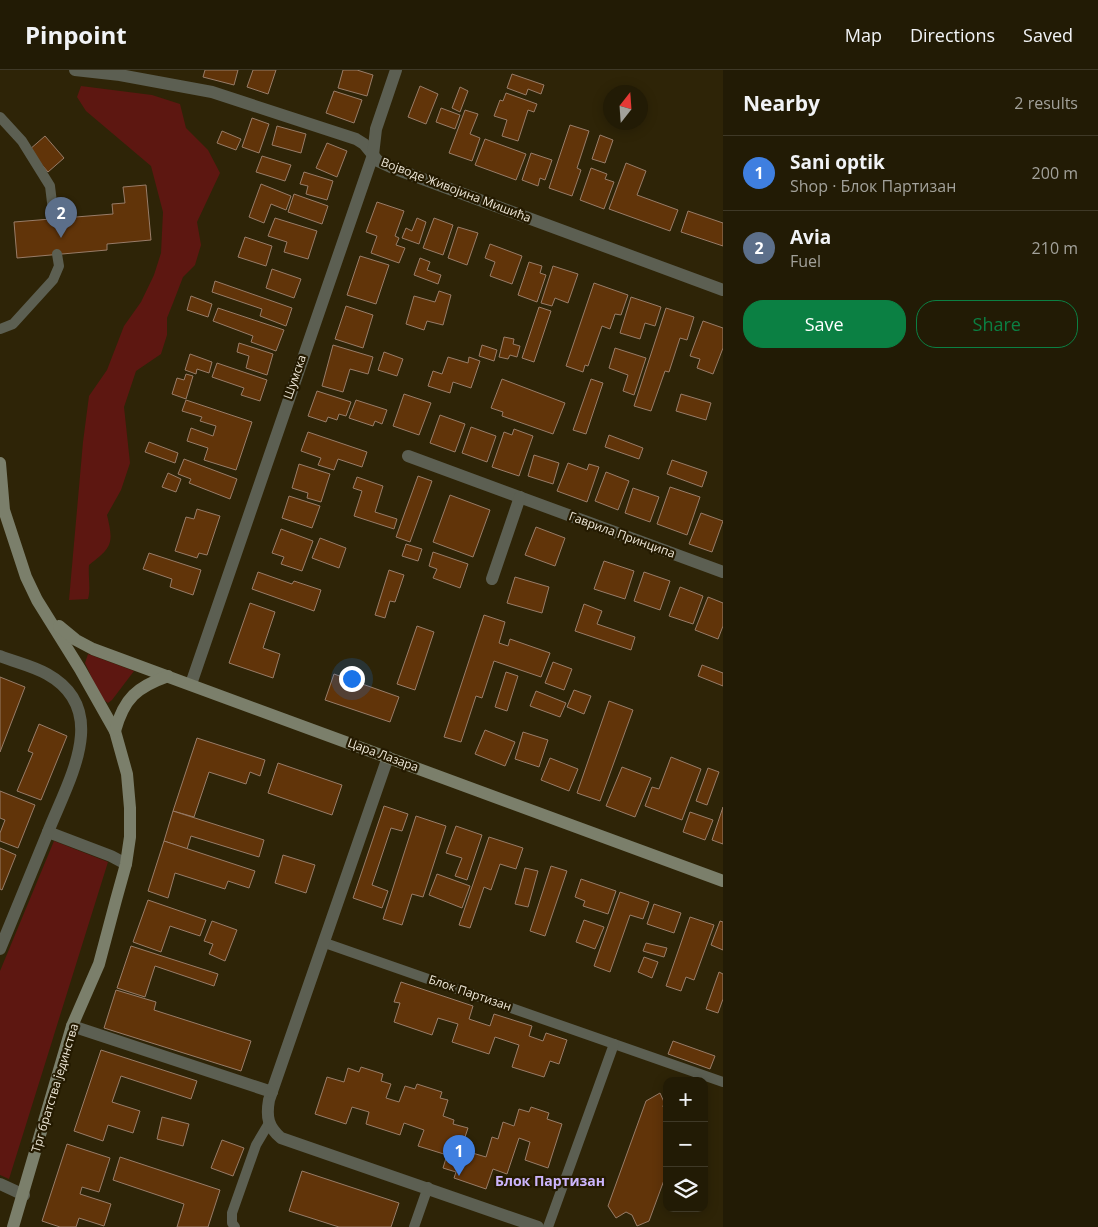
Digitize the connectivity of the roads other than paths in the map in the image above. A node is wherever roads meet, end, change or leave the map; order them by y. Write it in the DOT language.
graph roads {
  1 [pos="75,70"];
  2 [pos="396,70"];
  3 [pos="0,117"];
  4 [pos="373,155"];
  5 [pos="54,219"];
  6 [pos="57,254"];
  7 [pos="723,290"];
  8 [pos="0,329"];
  9 [pos="408,456"];
  10 [pos="0,467"];
  11 [pos="520,497"];
  12 [pos="723,572"];
  13 [pos="492,579"];
  14 [pos="50,618"];
  15 [pos="0,656"];
  16 [pos="168,676"];
  17 [pos="191,684"];
  18 [pos="115,731"];
  19 [pos="388,756"];
  20 [pos="48,832"];
  21 [pos="126,864"];
  22 [pos="723,881"];
  23 [pos="325,943"];
  24 [pos="0,949"];
  25 [pos="72,1026"];
  26 [pos="614,1044"];
  27 [pos="723,1082"];
  28 [pos="272,1092"];
  29 [pos="269,1123"];
  30 [pos="0,1184"];
  31 [pos="428,1187"];
  32 [pos="24,1195"];
  33 [pos="14,1227"];
  34 [pos="235,1227"];
  35 [pos="414,1227"];
  36 [pos="538,1227"];
  37 [pos="548,1227"];
  1 -- 4 [label="street, Војводе Живојина Мишића"];
  2 -- 4 [label="street, Шумска"];
  3 -- 5 [label="lane"];
  4 -- 7 [label="street, Војводе Живојина Мишића"];
  4 -- 17 [label="street, Шумска"];
  6 -- 8 [label="lane"];
  9 -- 11 [label="street, Гаврила Принципа"];
  10 -- 14 [label="main road"];
  11 -- 12 [label="street, Гаврила Принципа"];
  11 -- 13 [label="street"];
  14 -- 16 [label="main road, Цара Лазара"];
  14 -- 18 [label="main road, Трг братства јединства"];
  15 -- 20 [label="street"];
  16 -- 17 [label="main road, Цара Лазара"];
  16 -- 18 [label="main road"];
  17 -- 19 [label="main road, Цара Лазара"];
  18 -- 21 [label="main road, Трг братства јединства"];
  19 -- 22 [label="main road, Цара Лазара"];
  19 -- 23 [label="street"];
  20 -- 21 [label="street"];
  20 -- 24 [label="street"];
  21 -- 25 [label="main road, Трг братства јединства"];
  23 -- 26 [label="lane, Блок Партизан"];
  23 -- 28 [label="street"];
  25 -- 28 [label="street"];
  25 -- 32 [label="main road, Трг братства јединства"];
  26 -- 27 [label="lane, Блок Партизан"];
  26 -- 37 [label="lane"];
  28 -- 29 [label="street"];
  29 -- 31 [label="street"];
  29 -- 34 [label="lane"];
  30 -- 32 [label="street"];
  31 -- 35 [label="lane"];
  31 -- 36 [label="street"];
  32 -- 33 [label="main road, Трг братства јединства"];
}
